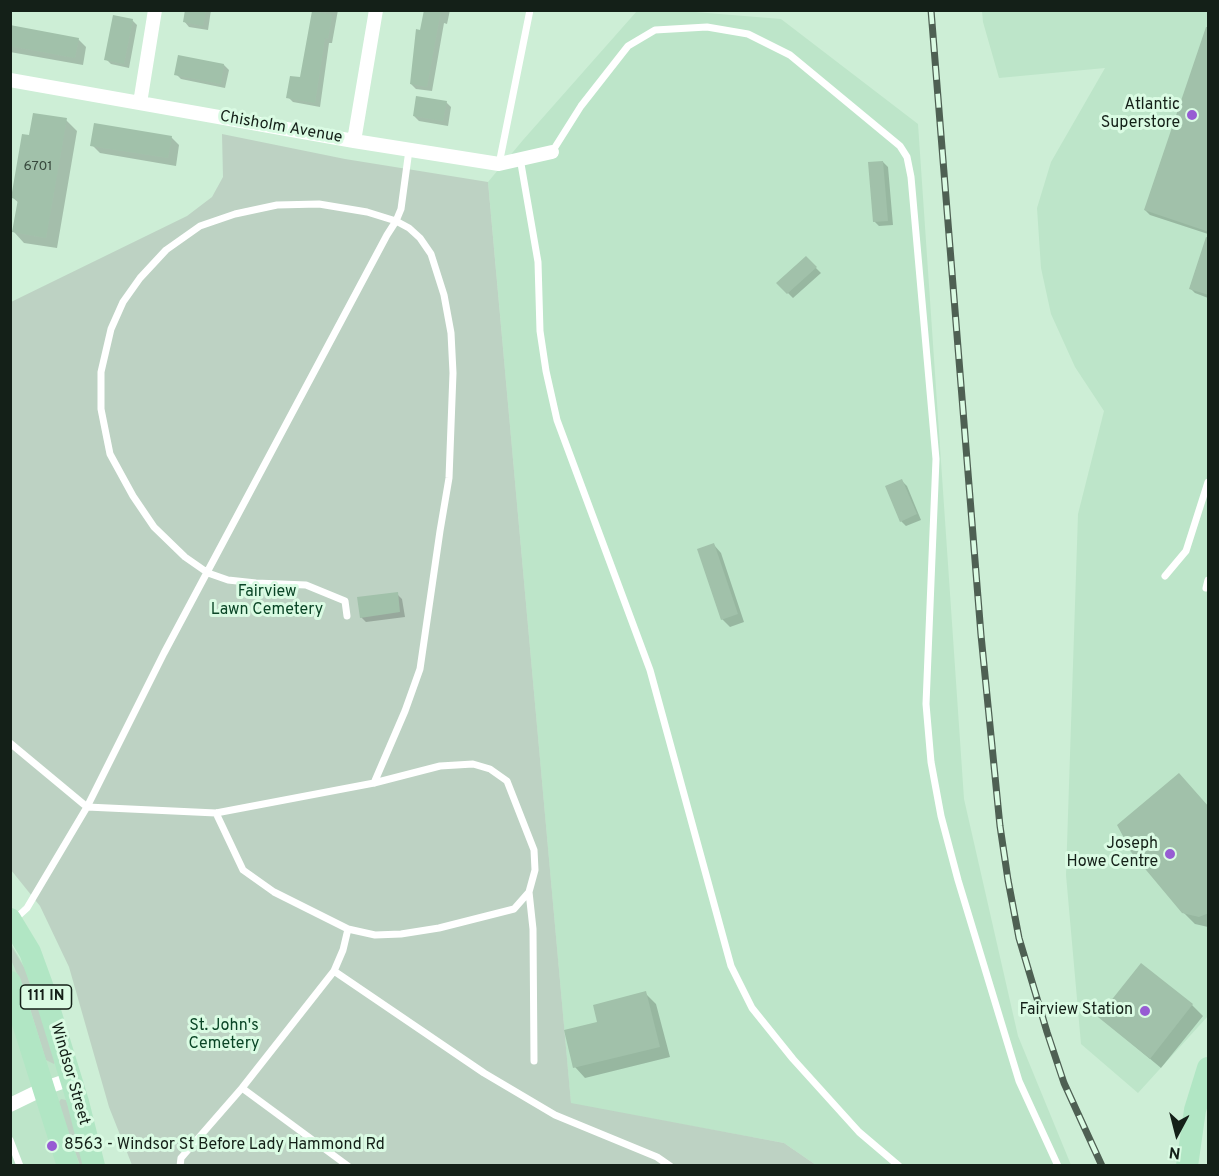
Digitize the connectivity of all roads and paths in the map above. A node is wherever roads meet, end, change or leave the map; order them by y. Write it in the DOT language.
graph roads {
  1 [pos="155,10"];
  2 [pos="376,10"];
  3 [pos="530,10"];
  4 [pos="10,80"];
  5 [pos="140,103"];
  6 [pos="354,141"];
  7 [pos="409,150"];
  8 [pos="552,152"];
  9 [pos="520,158"];
  10 [pos="499,164"];
  11 [pos="396,221"];
  12 [pos="1209,482"];
  13 [pos="208,573"];
  14 [pos="1165,576"];
  15 [pos="347,616"];
  16 [pos="10,743"];
  17 [pos="374,783"];
  18 [pos="87,807"];
  19 [pos="216,813"];
  20 [pos="529,892"];
  21 [pos="11,921"];
  22 [pos="348,929"];
  23 [pos="334,971"];
  24 [pos="10,982"];
  25 [pos="534,1061"];
  26 [pos="1209,1068"];
  27 [pos="71,1079"];
  28 [pos="45,1088"];
  29 [pos="242,1088"];
  30 [pos="78,1102"];
  31 [pos="10,1105"];
  32 [pos="10,1140"];
  33 [pos="20,1166"];
  34 [pos="68,1166"];
  35 [pos="94,1166"];
  36 [pos="108,1166"];
  37 [pos="180,1166"];
  38 [pos="348,1166"];
  39 [pos="670,1166"];
  40 [pos="899,1166"];
  41 [pos="1058,1166"];
  42 [pos="1187,1166"];
  1 -- 5 [label="street"];
  2 -- 6 [label="street"];
  3 -- 10 [label="lane"];
  4 -- 5 [label="street, Chisholm Avenue"];
  5 -- 6 [label="street, Chisholm Avenue"];
  6 -- 7 [label="street, Chisholm Avenue"];
  7 -- 10 [label="street, Chisholm Avenue"];
  7 -- 11 [label="lane"];
  8 -- 9 [label="street, Chisholm Avenue"];
  8 -- 41 [label="lane"];
  9 -- 10 [label="street, Chisholm Avenue"];
  9 -- 40 [label="lane"];
  11 -- 13 [label="lane"];
  11 -- 13 [label="lane"];
  11 -- 17 [label="lane"];
  12 -- 14 [label="lane"];
  13 -- 15 [label="lane"];
  13 -- 18 [label="lane"];
  16 -- 18 [label="lane"];
  17 -- 19 [label="lane"];
  17 -- 20 [label="lane"];
  18 -- 19 [label="lane"];
  18 -- 21 [label="lane"];
  19 -- 22 [label="lane"];
  20 -- 22 [label="lane"];
  20 -- 25 [label="lane"];
  21 -- 27 [label="main road, Windsor Street / 111 IN"];
  22 -- 23 [label="lane"];
  23 -- 29 [label="lane"];
  23 -- 39 [label="lane"];
  24 -- 28 [label="main road, Windsor Street"];
  26 -- 42 [label="main road"];
  27 -- 28 [label="street"];
  27 -- 30 [label="main road, Windsor Street / 111 IN"];
  28 -- 31 [label="street"];
  28 -- 34 [label="main road, Windsor Street"];
  29 -- 37 [label="lane"];
  29 -- 38 [label="lane"];
  30 -- 35 [label="main road, Windsor Street / 111 IN"];
  30 -- 36 [label="main road"];
  32 -- 33 [label="lane"];
}
